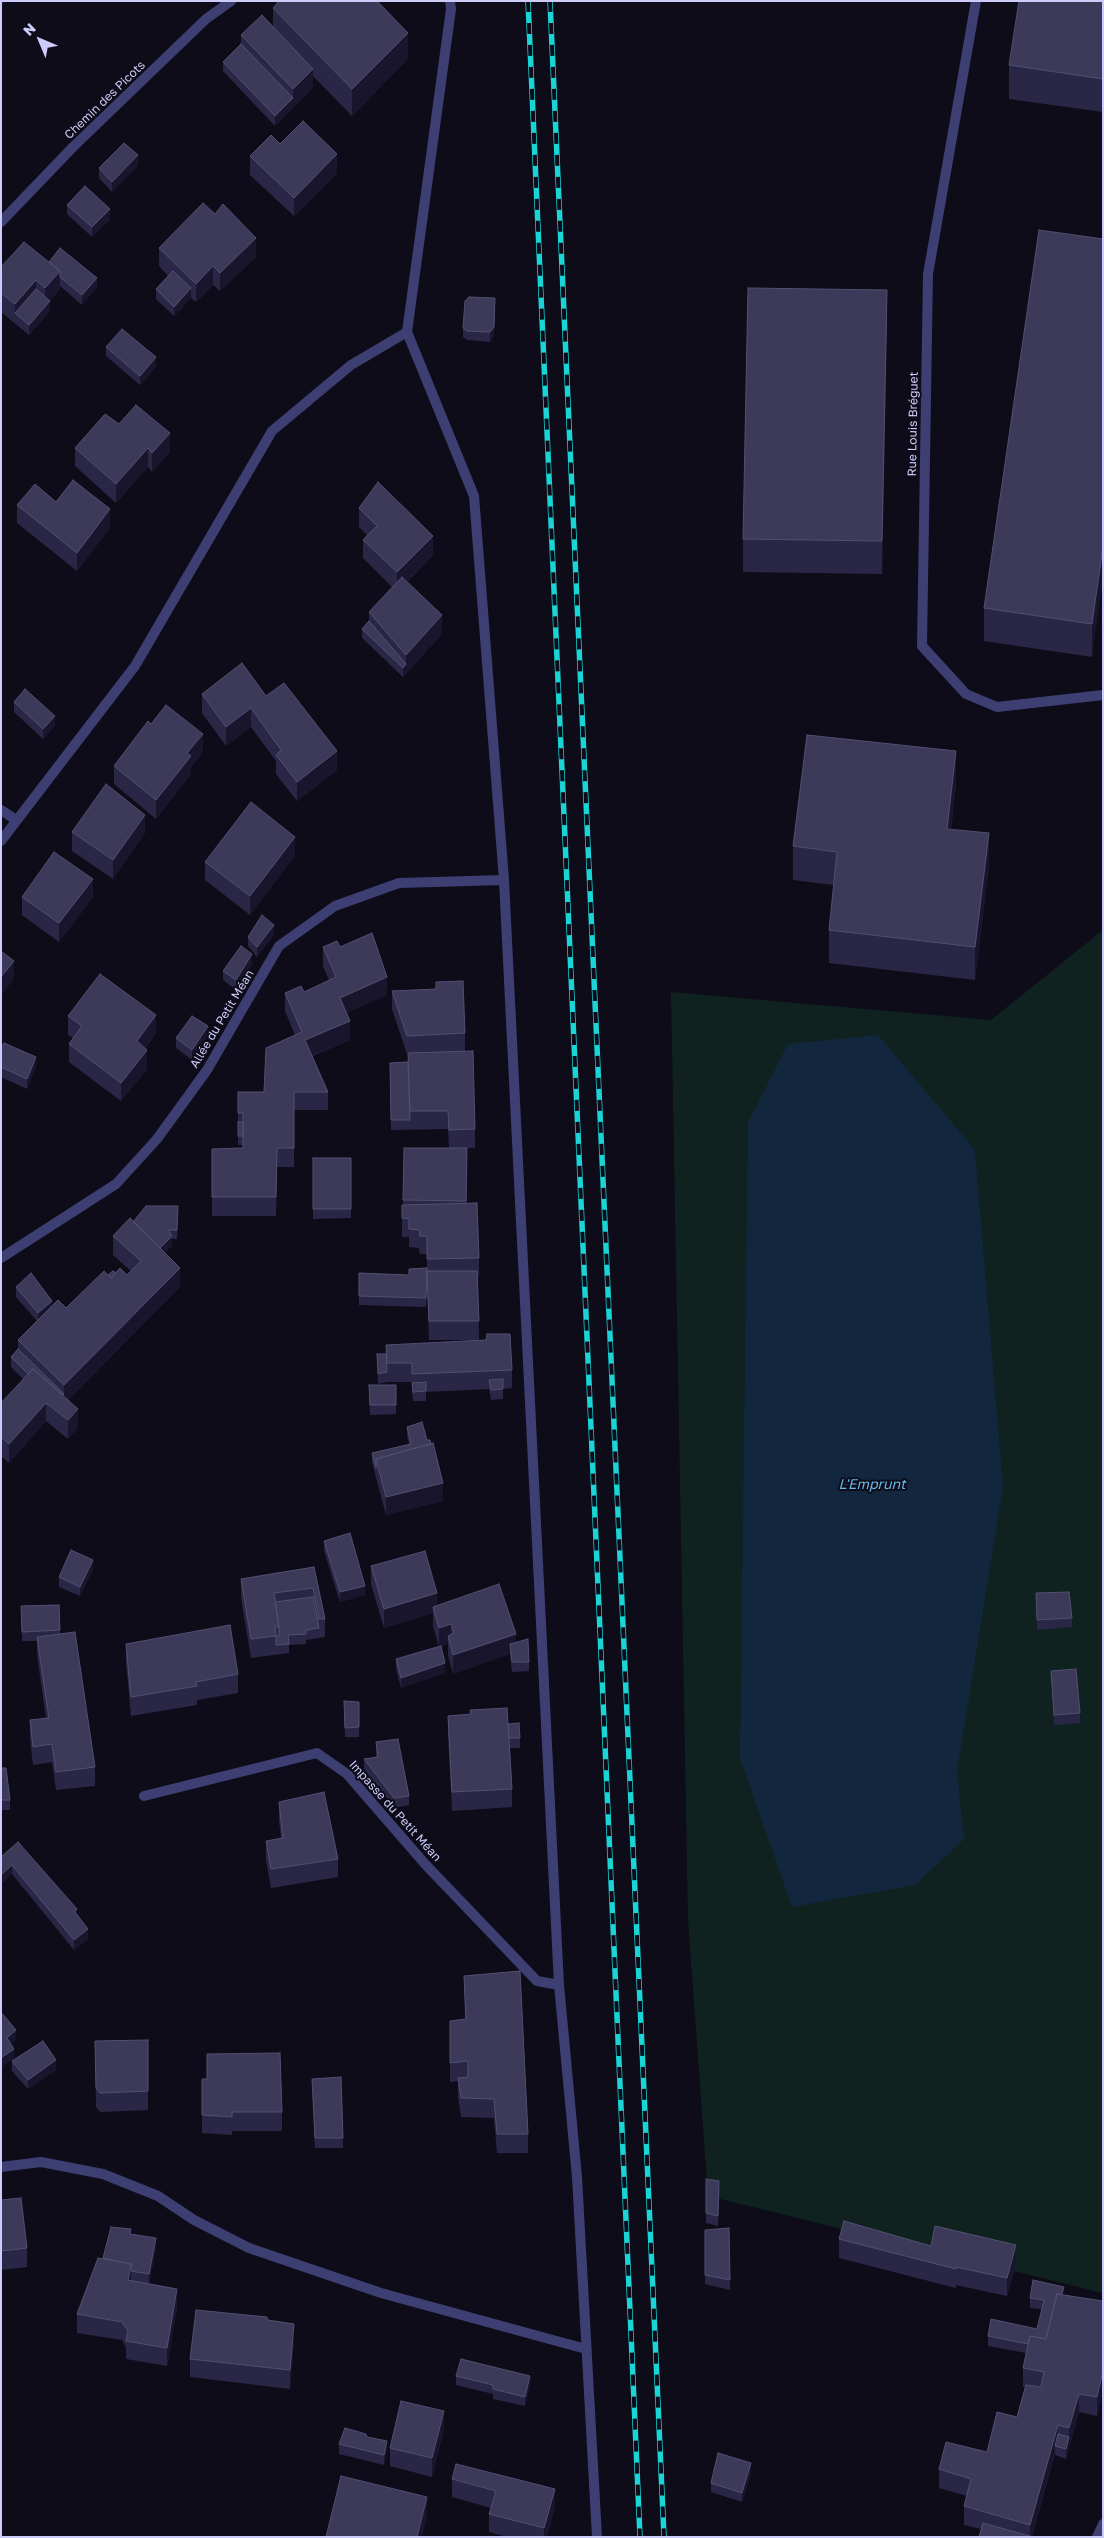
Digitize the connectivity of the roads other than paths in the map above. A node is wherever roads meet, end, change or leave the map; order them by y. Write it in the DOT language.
graph roads {
  1 [pos="230,1"];
  2 [pos="450,1"];
  3 [pos="976,1"];
  4 [pos="1,222"];
  5 [pos="408,332"];
  6 [pos="1103,695"];
  7 [pos="1,810"];
  8 [pos="16,820"];
  9 [pos="1,840"];
  10 [pos="504,880"];
  11 [pos="1,1258"];
  12 [pos="144,1796"];
  13 [pos="559,1986"];
  14 [pos="1,2167"];
  15 [pos="586,2349"];
  16 [pos="1103,2524"];
  17 [pos="597,2537"];
  18 [pos="1097,2537"];
  1 -- 4 [label="street, Chemin des Picots"];
  2 -- 5 [label="street"];
  3 -- 6 [label="street, Rue Louis Bréguet"];
  5 -- 8 [label="street"];
  5 -- 10 [label="street"];
  7 -- 8 [label="street"];
  8 -- 9 [label="street"];
  10 -- 11 [label="street, Allée du Petit Méan"];
  10 -- 13 [label="street"];
  12 -- 13 [label="street, Impasse du Petit Méan"];
  13 -- 15 [label="street"];
  14 -- 15 [label="street"];
  15 -- 17 [label="street"];
  16 -- 18 [label="street"];
}
